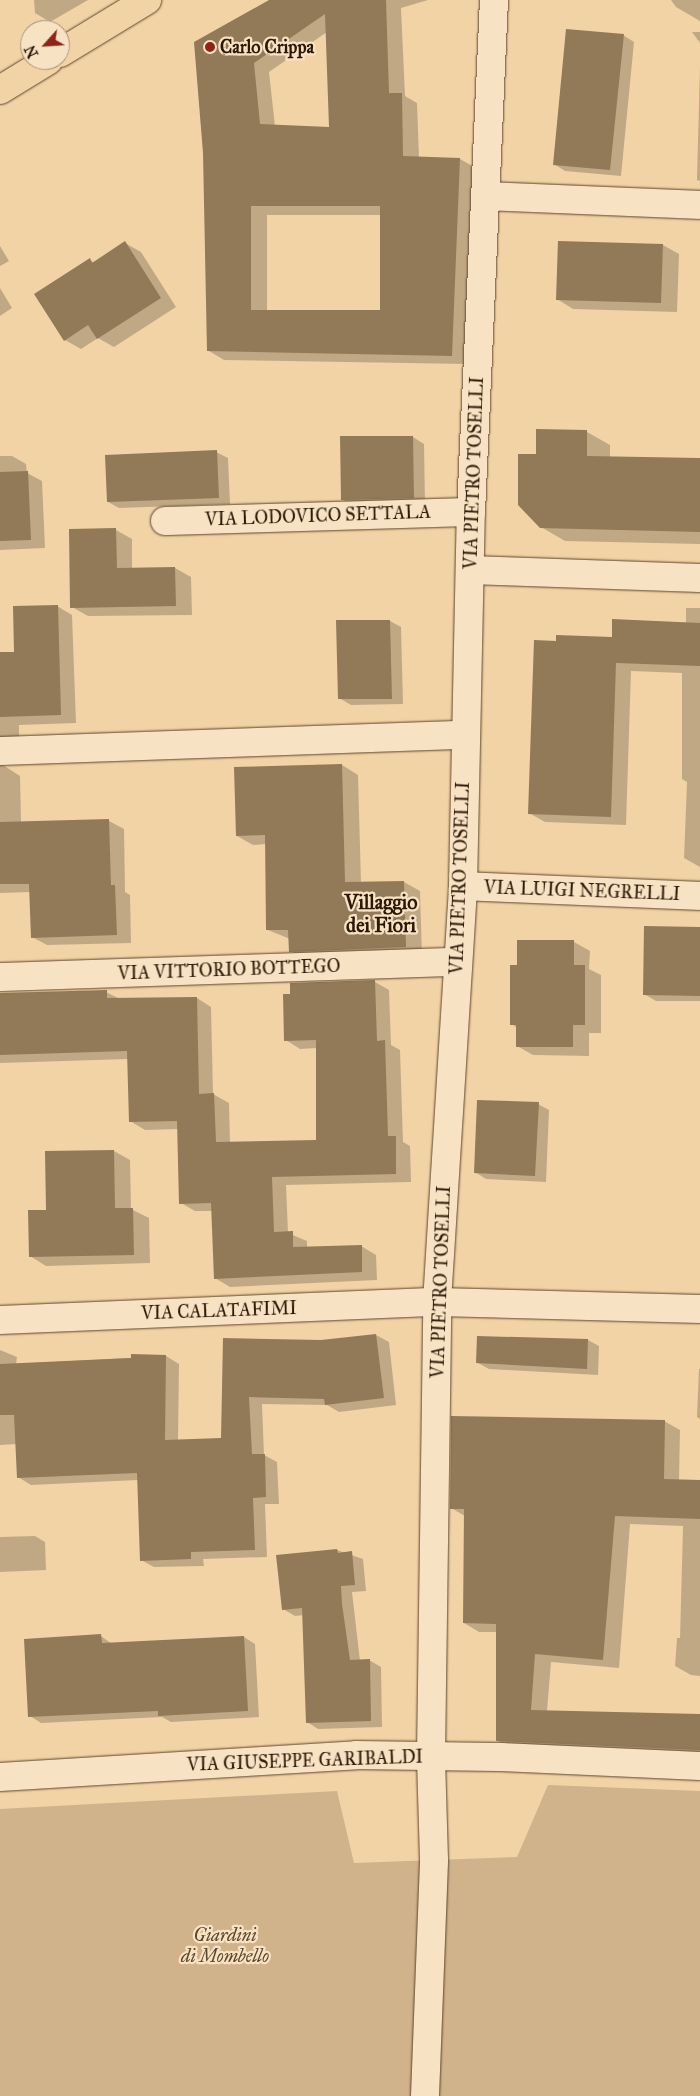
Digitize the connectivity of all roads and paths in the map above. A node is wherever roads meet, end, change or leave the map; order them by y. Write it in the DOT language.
graph roads {
  1 [pos="147,0"];
  2 [pos="494,0"];
  3 [pos="70,48"];
  4 [pos="33,70"];
  5 [pos="0,90"];
  6 [pos="487,196"];
  7 [pos="700,205"];
  8 [pos="471,512"];
  9 [pos="165,521"];
  10 [pos="470,570"];
  11 [pos="700,578"];
  12 [pos="464,735"];
  13 [pos="0,750"];
  14 [pos="463,886"];
  15 [pos="700,896"];
  16 [pos="458,962"];
  17 [pos="0,977"];
  18 [pos="437,1302"];
  19 [pos="700,1309"];
  20 [pos="0,1320"];
  21 [pos="431,1756"];
  22 [pos="700,1766"];
  23 [pos="0,1777"];
  24 [pos="425,2096"];
  1 -- 3 [label="main road"];
  2 -- 6 [label="street, VIA PIETRO TOSELLI"];
  4 -- 5 [label="main road"];
  6 -- 7 [label="street"];
  6 -- 8 [label="street, VIA PIETRO TOSELLI"];
  8 -- 9 [label="street, VIA LODOVICO SETTALA"];
  8 -- 10 [label="street, VIA PIETRO TOSELLI"];
  10 -- 11 [label="street"];
  10 -- 12 [label="street, VIA PIETRO TOSELLI"];
  12 -- 13 [label="street"];
  12 -- 14 [label="street, VIA PIETRO TOSELLI"];
  14 -- 15 [label="street, VIA LUIGI NEGRELLI"];
  14 -- 16 [label="street, VIA PIETRO TOSELLI"];
  16 -- 17 [label="street, VIA VITTORIO BOTTEGO"];
  16 -- 18 [label="street, VIA PIETRO TOSELLI"];
  18 -- 19 [label="street, VIA CALATAFIMI"];
  18 -- 20 [label="street, VIA CALATAFIMI"];
  18 -- 21 [label="street, VIA PIETRO TOSELLI"];
  21 -- 22 [label="street, VIA GIUSEPPE GARIBALDI"];
  21 -- 23 [label="street, VIA GIUSEPPE GARIBALDI"];
  21 -- 24 [label="street, VIA PIETRO TOSELLI"];
}
